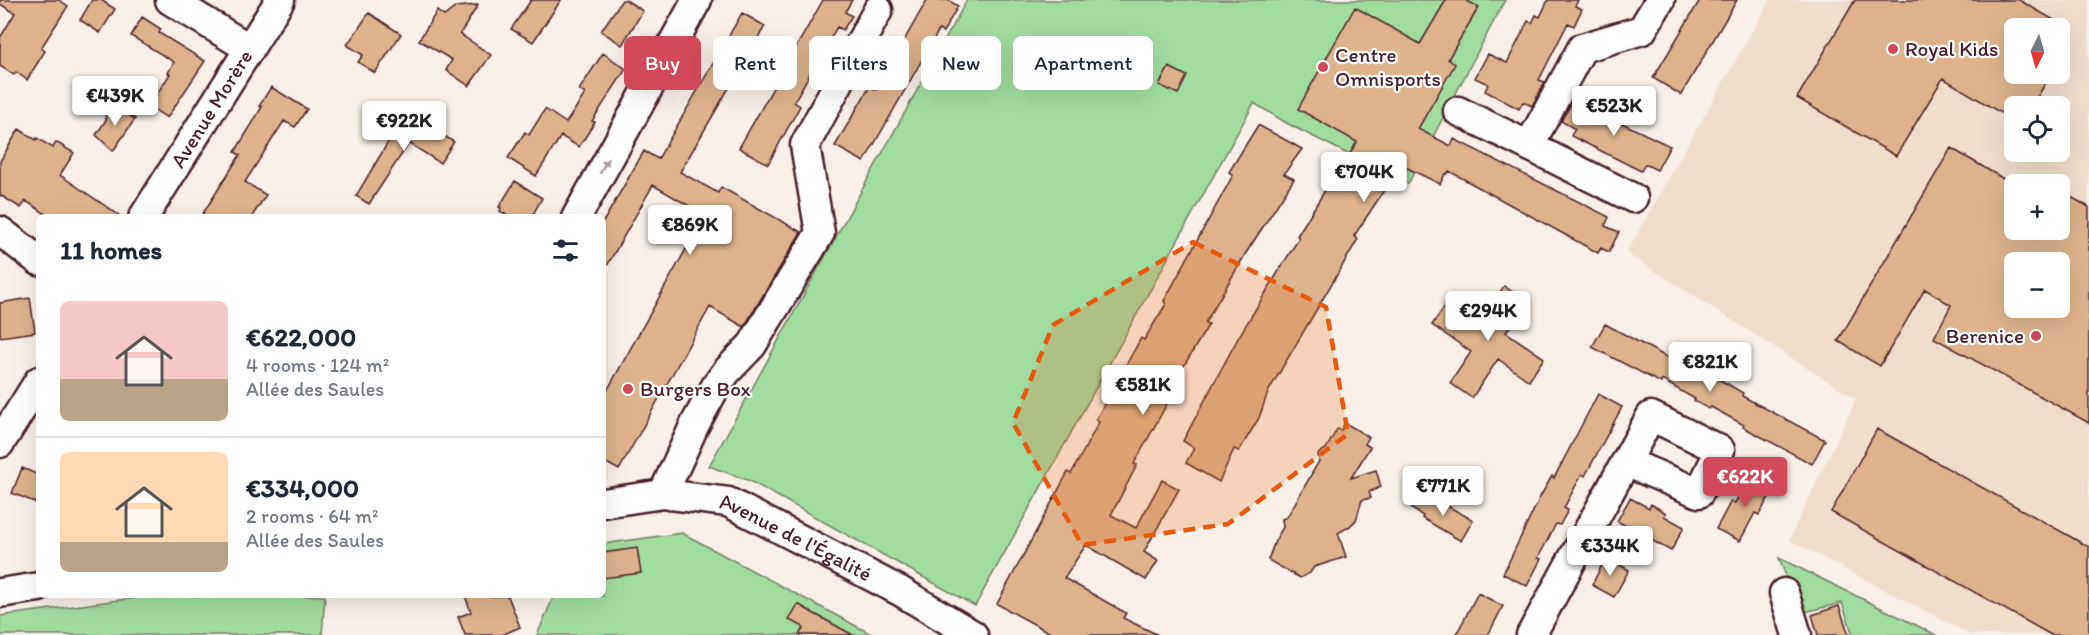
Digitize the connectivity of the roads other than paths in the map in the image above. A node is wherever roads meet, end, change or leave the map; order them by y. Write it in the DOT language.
graph roads {
  1 [pos="170,0"];
  2 [pos="280,0"];
  3 [pos="697,0"];
  4 [pos="1660,0"];
  5 [pos="878,10"];
  6 [pos="250,49"];
  7 [pos="1458,111"];
  8 [pos="1529,146"];
  9 [pos="1633,198"];
  10 [pos="145,214"];
  11 [pos="578,214"];
  12 [pos="0,231"];
  13 [pos="36,259"];
  14 [pos="36,386"];
  15 [pos="0,443"];
  16 [pos="1626,462"];
  17 [pos="663,494"];
  18 [pos="606,503"];
  19 [pos="36,587"];
  20 [pos="0,593"];
  21 [pos="1784,593"];
  22 [pos="974,635"];
  23 [pos="1531,635"];
  24 [pos="1797,635"];
  1 -- 6 [label="street"];
  2 -- 6 [label="street, Avenue Morère"];
  11 -- 3 [label="street, one-way"];
  4 -- 8 [label="street"];
  5 -- 17 [label="street"];
  6 -- 10 [label="street, Avenue Morère"];
  7 -- 8 [label="street"];
  8 -- 9 [label="street"];
  12 -- 13 [label="street"];
  14 -- 15 [label="street"];
  16 -- 23 [label="street"];
  17 -- 18 [label="street, Avenue de l'Égalité"];
  17 -- 22 [label="street, Avenue de l'Égalité"];
  19 -- 20 [label="street"];
  21 -- 24 [label="street"];
}
